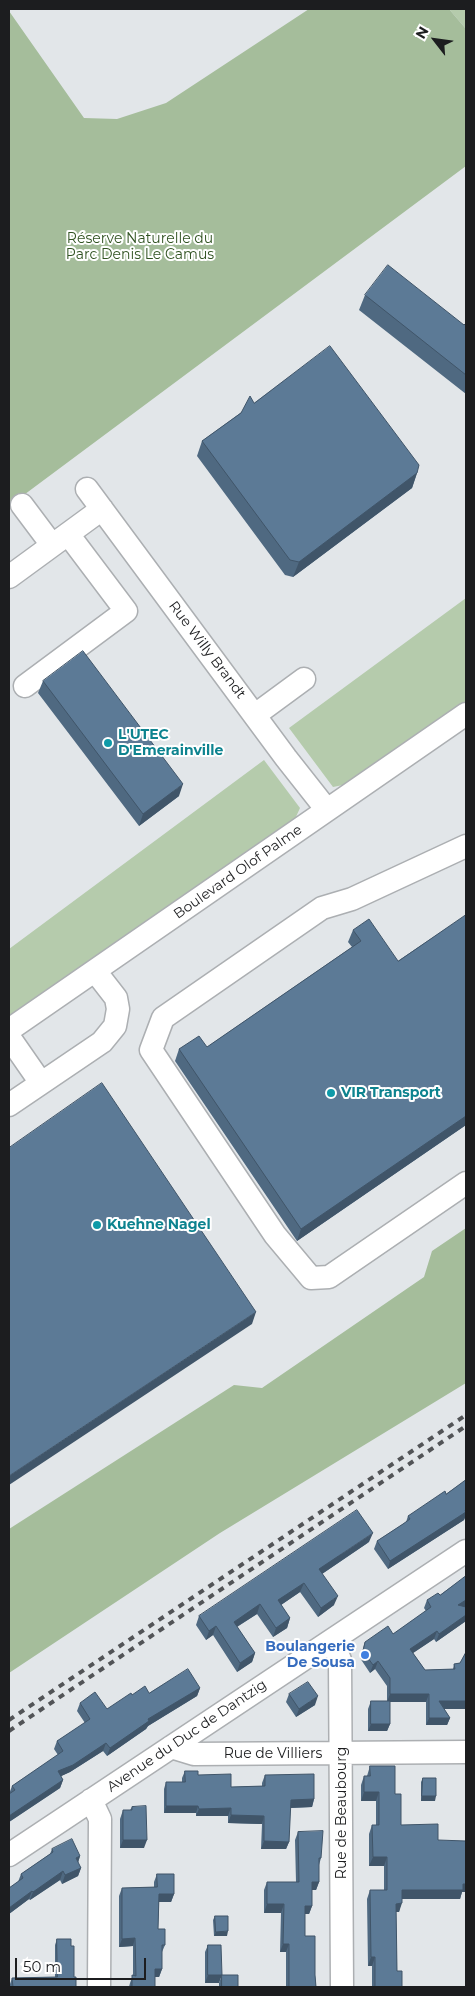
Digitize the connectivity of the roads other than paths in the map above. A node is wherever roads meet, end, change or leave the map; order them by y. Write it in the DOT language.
graph roads {
  1 [pos="87,489"];
  2 [pos="22,505"];
  3 [pos="102,509"];
  4 [pos="60,539"];
  5 [pos="12,566"];
  6 [pos="304,679"];
  7 [pos="24,686"];
  8 [pos="466,714"];
  9 [pos="255,715"];
  10 [pos="327,810"];
  11 [pos="466,846"];
  12 [pos="95,970"];
  13 [pos="9,1030"];
  14 [pos="9,1037"];
  15 [pos="42,1083"];
  16 [pos="9,1105"];
  17 [pos="466,1183"];
  18 [pos="466,1551"];
  19 [pos="332,1640"];
  20 [pos="171,1747"];
  21 [pos="466,1752"];
  22 [pos="342,1753"];
  23 [pos="91,1800"];
  24 [pos="9,1855"];
  25 [pos="99,1987"];
  26 [pos="342,1987"];
  1 -- 3 [label="street, Rue Willy Brandt"];
  2 -- 4 [label="street"];
  3 -- 4 [label="street"];
  3 -- 9 [label="street, Rue Willy Brandt"];
  4 -- 5 [label="street"];
  4 -- 7 [label="street"];
  6 -- 9 [label="street"];
  8 -- 10 [label="street, Boulevard Olof Palme"];
  9 -- 10 [label="street, Rue Willy Brandt"];
  10 -- 12 [label="street, Boulevard Olof Palme"];
  11 -- 17 [label="street"];
  12 -- 13 [label="street, Boulevard Olof Palme"];
  12 -- 15 [label="street"];
  14 -- 15 [label="street"];
  15 -- 16 [label="street"];
  18 -- 19 [label="street, Avenue du Duc de Dantzig"];
  19 -- 20 [label="street, Avenue du Duc de Dantzig"];
  19 -- 22 [label="street, Rue de Beaubourg"];
  20 -- 22 [label="street, Rue de Villiers"];
  20 -- 23 [label="street, Avenue du Duc de Dantzig"];
  21 -- 22 [label="street, Rue de Villiers"];
  22 -- 26 [label="street, Rue de Beaubourg"];
  23 -- 24 [label="street, Avenue du Duc de Dantzig"];
  23 -- 25 [label="street"];
}
